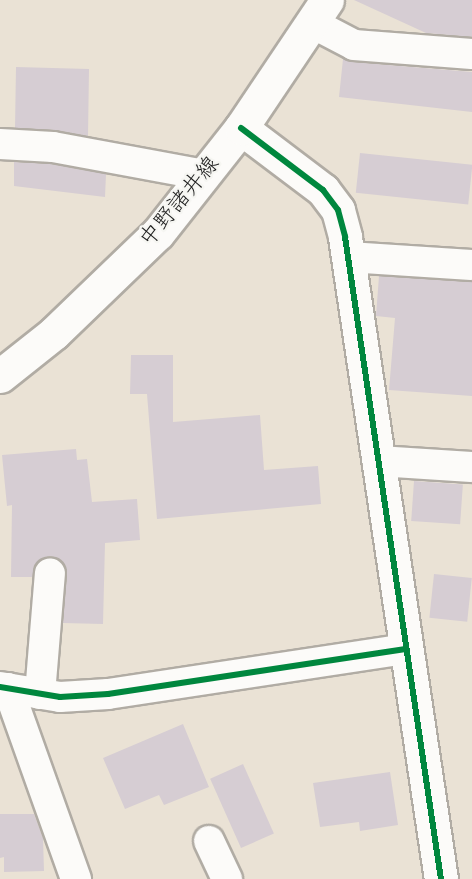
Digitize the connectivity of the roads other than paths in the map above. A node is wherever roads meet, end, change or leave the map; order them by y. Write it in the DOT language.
graph roads {
  1 [pos="320,11"];
  2 [pos="472,54"];
  3 [pos="241,128"];
  4 [pos="0,144"];
  5 [pos="204,175"];
  6 [pos="348,257"];
  7 [pos="472,265"];
  8 [pos="0,376"];
  9 [pos="378,461"];
  10 [pos="472,467"];
  11 [pos="50,573"];
  12 [pos="406,649"];
  13 [pos="4,688"];
  14 [pos="40,694"];
  15 [pos="209,841"];
  16 [pos="76,879"];
  17 [pos="227,879"];
  18 [pos="441,879"];
  1 -- 2 [label="street"];
  1 -- 3 [label="street, 中野諸井線"];
  3 -- 5 [label="street, 中野諸井線"];
  3 -- 6 [label="street"];
  4 -- 5 [label="street"];
  5 -- 8 [label="street, 中野諸井線"];
  6 -- 7 [label="street"];
  6 -- 9 [label="street"];
  9 -- 10 [label="street"];
  9 -- 12 [label="street"];
  11 -- 14 [label="street"];
  12 -- 14 [label="street"];
  12 -- 18 [label="street"];
  13 -- 14 [label="street"];
  13 -- 16 [label="street"];
  15 -- 17 [label="street"];
}
